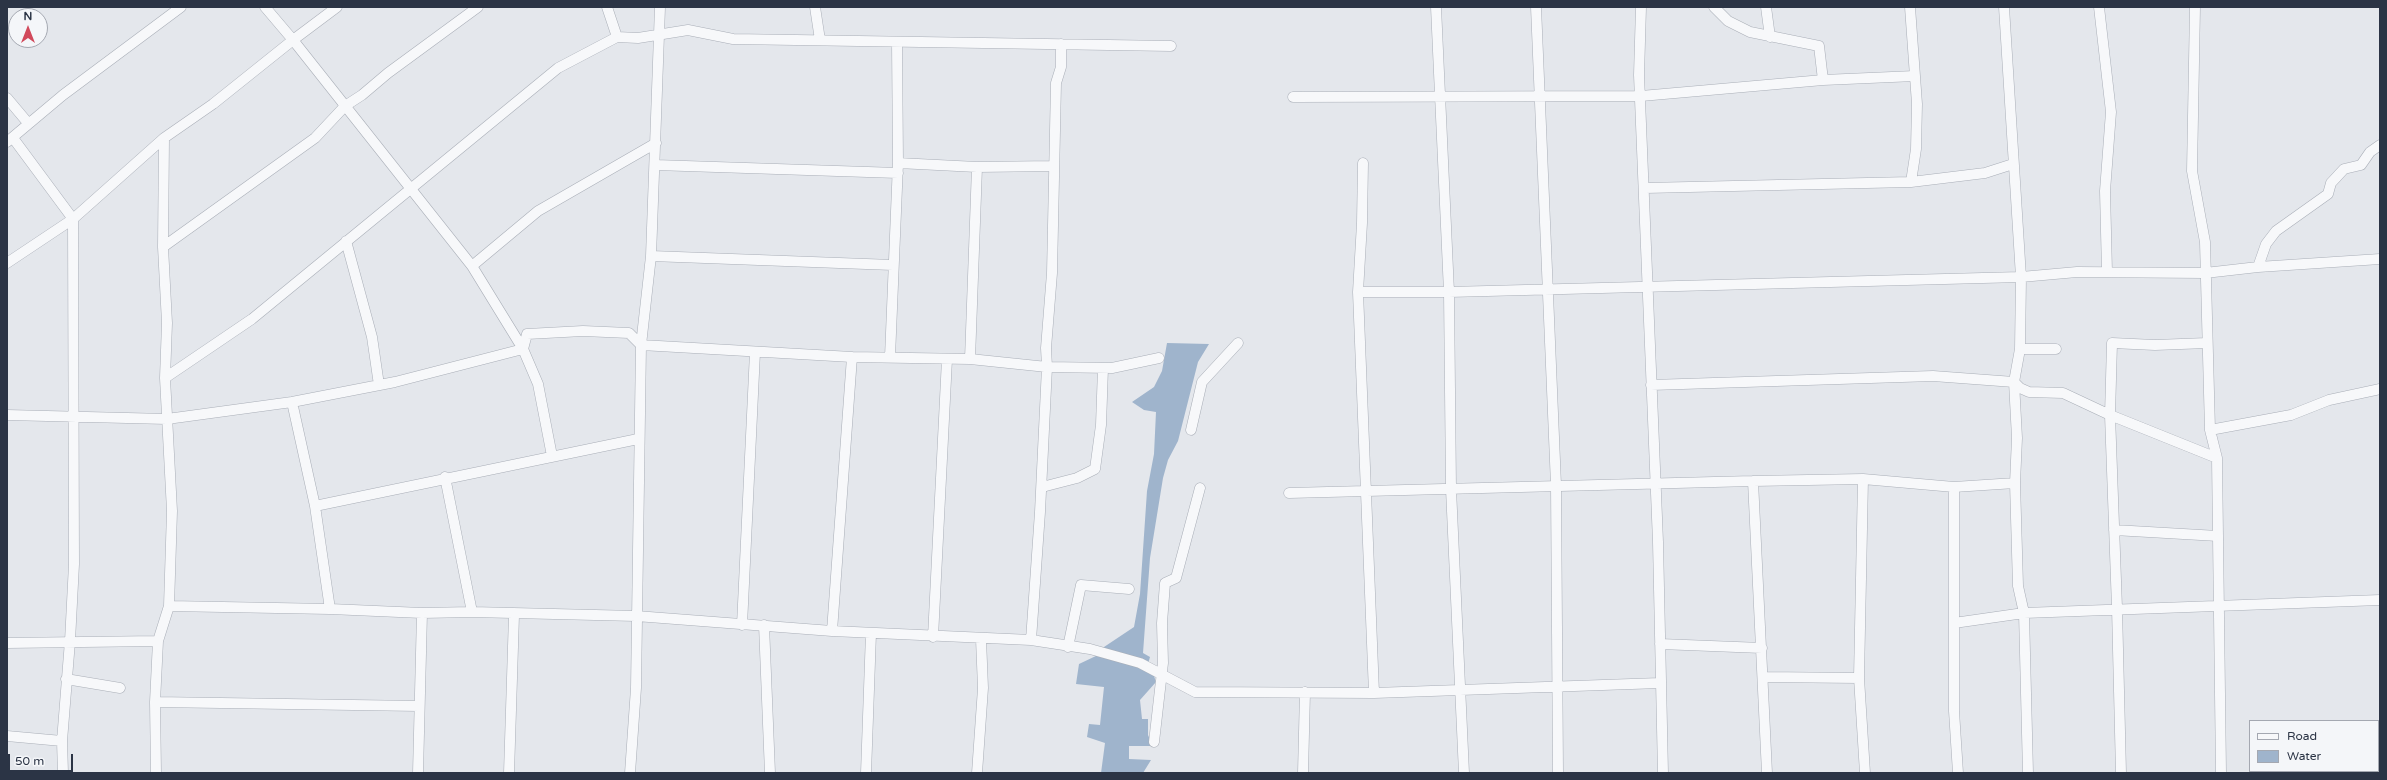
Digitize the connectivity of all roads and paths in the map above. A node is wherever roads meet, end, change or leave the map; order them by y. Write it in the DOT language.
graph roads {
  1 [pos="181,7"];
  2 [pos="265,7"];
  3 [pos="337,7"];
  4 [pos="478,7"];
  5 [pos="607,7"];
  6 [pos="660,7"];
  7 [pos="815,7"];
  8 [pos="1436,7"];
  9 [pos="1536,7"];
  10 [pos="1641,7"];
  11 [pos="1714,7"];
  12 [pos="1766,7"];
  13 [pos="1910,7"];
  14 [pos="2004,7"];
  15 [pos="2099,7"];
  16 [pos="2195,7"];
  17 [pos="659,34"];
  18 [pos="1770,36"];
  19 [pos="617,37"];
  20 [pos="293,40"];
  21 [pos="820,40"];
  22 [pos="897,42"];
  23 [pos="1061,44"];
  24 [pos="1171,46"];
  25 [pos="1915,76"];
  26 [pos="1824,80"];
  27 [pos="1641,96"];
  28 [pos="1293,97"];
  29 [pos="1439,97"];
  30 [pos="1541,97"];
  31 [pos="7,98"];
  32 [pos="345,106"];
  33 [pos="28,123"];
  34 [pos="164,138"];
  35 [pos="10,140"];
  36 [pos="656,143"];
  37 [pos="2380,145"];
  38 [pos="1363,163"];
  39 [pos="2013,164"];
  40 [pos="655,165"];
  41 [pos="1054,166"];
  42 [pos="977,167"];
  43 [pos="898,168"];
  44 [pos="1912,182"];
  45 [pos="1645,188"];
  46 [pos="410,189"];
  47 [pos="73,219"];
  48 [pos="346,241"];
  49 [pos="164,247"];
  50 [pos="651,256"];
  51 [pos="2380,259"];
  52 [pos="7,263"];
  53 [pos="894,265"];
  54 [pos="472,266"];
  55 [pos="2258,267"];
  56 [pos="2107,272"];
  57 [pos="2205,273"];
  58 [pos="2021,277"];
  59 [pos="1647,286"];
  60 [pos="1548,289"];
  61 [pos="1358,292"];
  62 [pos="1449,292"];
  63 [pos="1238,343"];
  64 [pos="2207,343"];
  65 [pos="641,345"];
  66 [pos="523,349"];
  67 [pos="2020,349"];
  68 [pos="2056,349"];
  69 [pos="755,352"];
  70 [pos="852,357"];
  71 [pos="890,357"];
  72 [pos="1159,358"];
  73 [pos="947,359"];
  74 [pos="970,359"];
  75 [pos="1047,367"];
  76 [pos="1103,368"];
  77 [pos="165,378"];
  78 [pos="2014,382"];
  79 [pos="379,385"];
  80 [pos="1651,385"];
  81 [pos="2380,389"];
  82 [pos="292,402"];
  83 [pos="7,415"];
  84 [pos="2110,415"];
  85 [pos="74,418"];
  86 [pos="167,419"];
  87 [pos="1191,430"];
  88 [pos="2210,430"];
  89 [pos="638,439"];
  90 [pos="552,456"];
  91 [pos="2216,458"];
  92 [pos="445,477"];
  93 [pos="1863,479"];
  94 [pos="1753,481"];
  95 [pos="1654,483"];
  96 [pos="2016,483"];
  97 [pos="1046,486"];
  98 [pos="1556,486"];
  99 [pos="1954,486"];
  100 [pos="1200,488"];
  101 [pos="1451,489"];
  102 [pos="1367,491"];
  103 [pos="1289,493"];
  104 [pos="315,506"];
  105 [pos="2114,530"];
  106 [pos="2218,536"];
  107 [pos="1129,589"];
  108 [pos="2380,600"];
  109 [pos="169,606"];
  110 [pos="2220,606"];
  111 [pos="2117,608"];
  112 [pos="330,609"];
  113 [pos="472,612"];
  114 [pos="422,613"];
  115 [pos="2024,613"];
  116 [pos="514,615"];
  117 [pos="636,616"];
  118 [pos="1954,623"];
  119 [pos="742,625"];
  120 [pos="764,625"];
  121 [pos="832,631"];
  122 [pos="871,633"];
  123 [pos="933,637"];
  124 [pos="981,640"];
  125 [pos="1032,640"];
  126 [pos="70,641"];
  127 [pos="158,641"];
  128 [pos="7,643"];
  129 [pos="1660,644"];
  130 [pos="1068,647"];
  131 [pos="1762,648"];
  132 [pos="1162,674"];
  133 [pos="1763,676"];
  134 [pos="1859,678"];
  135 [pos="66,679"];
  136 [pos="1660,683"];
  137 [pos="1559,685"];
  138 [pos="120,688"];
  139 [pos="1461,690"];
  140 [pos="1305,692"];
  141 [pos="1374,694"];
  142 [pos="155,702"];
  143 [pos="419,706"];
  144 [pos="7,736"];
  145 [pos="62,741"];
  146 [pos="1154,742"];
  147 [pos="63,773"];
  148 [pos="156,773"];
  149 [pos="418,773"];
  150 [pos="509,773"];
  151 [pos="630,773"];
  152 [pos="770,773"];
  153 [pos="866,773"];
  154 [pos="977,773"];
  155 [pos="1303,773"];
  156 [pos="1464,773"];
  157 [pos="1558,773"];
  158 [pos="1663,773"];
  159 [pos="1767,773"];
  160 [pos="1865,773"];
  161 [pos="1958,773"];
  162 [pos="2028,773"];
  163 [pos="2120,773"];
  164 [pos="2221,773"];
  1 -- 33 [label="street"];
  2 -- 20 [label="street"];
  3 -- 20 [label="street"];
  4 -- 32 [label="street"];
  5 -- 19 [label="street"];
  6 -- 17 [label="street"];
  7 -- 21 [label="street"];
  8 -- 29 [label="street"];
  9 -- 30 [label="street"];
  10 -- 27 [label="street"];
  11 -- 18 [label="street"];
  12 -- 18 [label="street"];
  13 -- 25 [label="street"];
  14 -- 39 [label="street"];
  15 -- 56 [label="street"];
  16 -- 57 [label="street"];
  17 -- 19 [label="street"];
  17 -- 21 [label="street"];
  17 -- 36 [label="street"];
  18 -- 26 [label="street"];
  19 -- 46 [label="street"];
  20 -- 32 [label="street"];
  20 -- 34 [label="street"];
  21 -- 22 [label="street"];
  22 -- 23 [label="street"];
  22 -- 43 [label="street"];
  23 -- 24 [label="street"];
  23 -- 41 [label="street"];
  25 -- 26 [label="street"];
  25 -- 44 [label="street"];
  26 -- 27 [label="street"];
  27 -- 30 [label="street"];
  27 -- 45 [label="street"];
  28 -- 29 [label="street"];
  29 -- 30 [label="street"];
  29 -- 62 [label="street"];
  30 -- 60 [label="street"];
  31 -- 33 [label="street"];
  32 -- 46 [label="street"];
  32 -- 49 [label="street"];
  33 -- 35 [label="street"];
  34 -- 47 [label="street"];
  34 -- 49 [label="street"];
  35 -- 47 [label="street"];
  36 -- 40 [label="street"];
  36 -- 54 [label="street"];
  37 -- 55 [label="street"];
  38 -- 61 [label="street"];
  39 -- 44 [label="street"];
  39 -- 58 [label="street"];
  40 -- 43 [label="street"];
  40 -- 50 [label="street"];
  41 -- 42 [label="street"];
  41 -- 75 [label="street"];
  42 -- 43 [label="street"];
  42 -- 74 [label="street"];
  43 -- 53 [label="street"];
  44 -- 45 [label="street"];
  45 -- 59 [label="street"];
  46 -- 48 [label="street"];
  46 -- 54 [label="street"];
  47 -- 52 [label="street"];
  47 -- 85 [label="street"];
  48 -- 77 [label="street"];
  48 -- 79 [label="street"];
  49 -- 77 [label="street"];
  50 -- 53 [label="street"];
  50 -- 65 [label="street"];
  51 -- 55 [label="street"];
  53 -- 71 [label="street"];
  54 -- 66 [label="street"];
  55 -- 57 [label="street"];
  56 -- 57 [label="street"];
  56 -- 58 [label="street"];
  57 -- 64 [label="street"];
  58 -- 59 [label="street"];
  58 -- 67 [label="street"];
  59 -- 60 [label="street"];
  59 -- 80 [label="street"];
  60 -- 62 [label="street"];
  60 -- 98 [label="street"];
  61 -- 62 [label="street"];
  61 -- 102 [label="street"];
  62 -- 101 [label="street"];
  63 -- 87 [label="street"];
  64 -- 84 [label="street"];
  64 -- 88 [label="street"];
  65 -- 66 [label="street"];
  65 -- 69 [label="street"];
  65 -- 89 [label="street"];
  66 -- 79 [label="street"];
  66 -- 90 [label="street"];
  67 -- 68 [label="street"];
  67 -- 78 [label="street"];
  69 -- 70 [label="street"];
  69 -- 119 [label="street"];
  70 -- 71 [label="street"];
  70 -- 121 [label="street"];
  71 -- 73 [label="street"];
  72 -- 76 [label="street"];
  73 -- 74 [label="street"];
  73 -- 123 [label="street"];
  74 -- 75 [label="street"];
  75 -- 76 [label="street"];
  75 -- 125 [label="street"];
  76 -- 97 [label="street"];
  77 -- 86 [label="street"];
  78 -- 80 [label="street"];
  78 -- 84 [label="street"];
  78 -- 96 [label="street"];
  79 -- 82 [label="street"];
  80 -- 95 [label="street"];
  81 -- 88 [label="street"];
  82 -- 86 [label="street"];
  82 -- 104 [label="street"];
  83 -- 85 [label="street"];
  84 -- 91 [label="street"];
  84 -- 105 [label="street"];
  85 -- 86 [label="street"];
  85 -- 126 [label="street"];
  86 -- 109 [label="street"];
  88 -- 91 [label="street"];
  89 -- 90 [label="street"];
  89 -- 117 [label="street"];
  90 -- 92 [label="street"];
  91 -- 106 [label="street"];
  92 -- 104 [label="street"];
  92 -- 113 [label="street"];
  93 -- 94 [label="street"];
  93 -- 99 [label="street"];
  93 -- 134 [label="street"];
  94 -- 95 [label="street"];
  94 -- 131 [label="street"];
  95 -- 98 [label="street"];
  95 -- 129 [label="street"];
  96 -- 99 [label="street"];
  96 -- 115 [label="street"];
  98 -- 101 [label="street"];
  98 -- 137 [label="street"];
  99 -- 118 [label="street"];
  100 -- 132 [label="street"];
  101 -- 102 [label="street"];
  101 -- 139 [label="street"];
  102 -- 103 [label="street"];
  102 -- 141 [label="street"];
  104 -- 112 [label="street"];
  105 -- 106 [label="street"];
  105 -- 111 [label="street"];
  106 -- 110 [label="street"];
  107 -- 130 [label="street"];
  108 -- 110 [label="street"];
  109 -- 112 [label="street"];
  109 -- 127 [label="street"];
  110 -- 111 [label="street"];
  110 -- 164 [label="street"];
  111 -- 115 [label="street"];
  111 -- 163 [label="street"];
  112 -- 114 [label="street"];
  113 -- 114 [label="street"];
  113 -- 116 [label="street"];
  114 -- 143 [label="street"];
  115 -- 118 [label="street"];
  115 -- 162 [label="street"];
  116 -- 117 [label="street"];
  116 -- 150 [label="street"];
  117 -- 119 [label="street"];
  117 -- 151 [label="street"];
  118 -- 161 [label="street"];
  119 -- 120 [label="street"];
  120 -- 121 [label="street"];
  120 -- 152 [label="street"];
  121 -- 122 [label="street"];
  122 -- 123 [label="street"];
  122 -- 153 [label="street"];
  123 -- 124 [label="street"];
  124 -- 125 [label="street"];
  124 -- 154 [label="street"];
  125 -- 130 [label="street"];
  126 -- 127 [label="street"];
  126 -- 128 [label="street"];
  126 -- 135 [label="street"];
  127 -- 142 [label="street"];
  129 -- 131 [label="street"];
  129 -- 136 [label="street"];
  130 -- 132 [label="street"];
  131 -- 133 [label="street"];
  132 -- 140 [label="street"];
  132 -- 146 [label="street"];
  133 -- 134 [label="street"];
  133 -- 159 [label="street"];
  134 -- 160 [label="street"];
  135 -- 138 [label="street"];
  135 -- 145 [label="street"];
  136 -- 137 [label="street"];
  136 -- 158 [label="street"];
  137 -- 139 [label="street"];
  137 -- 157 [label="street"];
  139 -- 141 [label="street"];
  139 -- 156 [label="street"];
  140 -- 141 [label="street"];
  140 -- 155 [label="street"];
  142 -- 143 [label="street"];
  142 -- 148 [label="street"];
  143 -- 149 [label="street"];
  144 -- 145 [label="street"];
  145 -- 147 [label="street"];
}
